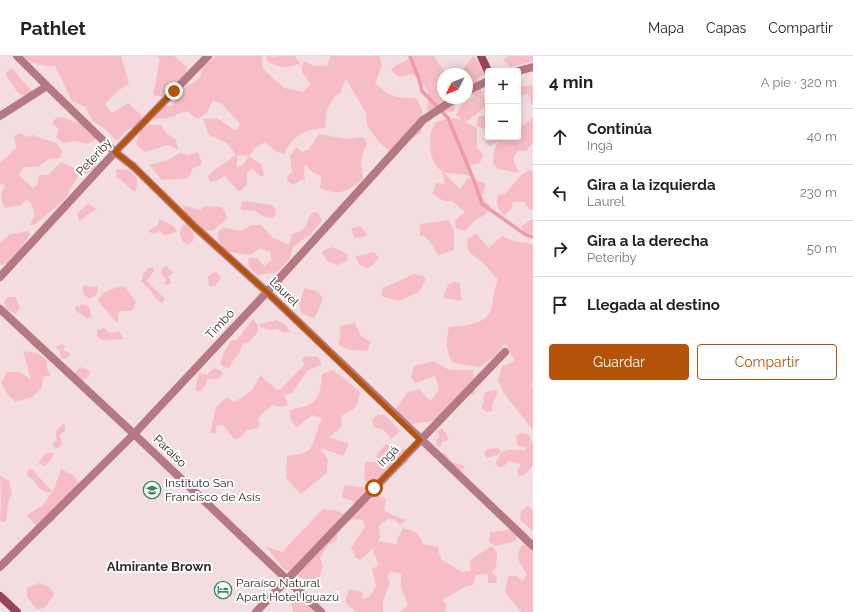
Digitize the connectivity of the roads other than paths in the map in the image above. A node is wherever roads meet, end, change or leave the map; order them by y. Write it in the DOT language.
graph roads {
  1 [pos="17,56"];
  2 [pos="208,56"];
  3 [pos="481,56"];
  4 [pos="533,67"];
  5 [pos="487,68"];
  6 [pos="521,71"];
  7 [pos="485,82"];
  8 [pos="46,86"];
  9 [pos="473,88"];
  10 [pos="447,104"];
  11 [pos="0,116"];
  12 [pos="115,152"];
  13 [pos="0,277"];
  14 [pos="267,292"];
  15 [pos="0,310"];
  16 [pos="505,352"];
  17 [pos="134,434"];
  18 [pos="420,440"];
  19 [pos="533,546"];
  20 [pos="0,567"];
  21 [pos="287,579"];
  22 [pos="0,596"];
  23 [pos="17,612"];
  24 [pos="256,612"];
  25 [pos="321,612"];
  1 -- 8 [label="street, Laurel"];
  2 -- 12 [label="street, Peteriby"];
  3 -- 5 [label="main road"];
  4 -- 6 [label="street"];
  7 -- 9 [label="street"];
  8 -- 11 [label="street"];
  8 -- 12 [label="street, Laurel"];
  10 -- 14 [label="street, Timbó"];
  12 -- 13 [label="street, Peteriby"];
  12 -- 14 [label="street, Laurel"];
  14 -- 17 [label="street, Timbó"];
  14 -- 18 [label="street, Laurel"];
  15 -- 17 [label="street, Paraíso"];
  16 -- 18 [label="street, Ingá"];
  17 -- 20 [label="street, Timbó"];
  17 -- 21 [label="street, Paraíso"];
  18 -- 19 [label="street, Laurel"];
  18 -- 21 [label="street, Ingá"];
  21 -- 24 [label="street, Ingá"];
  21 -- 25 [label="street, Paraíso"];
  22 -- 23 [label="main road"];
}
